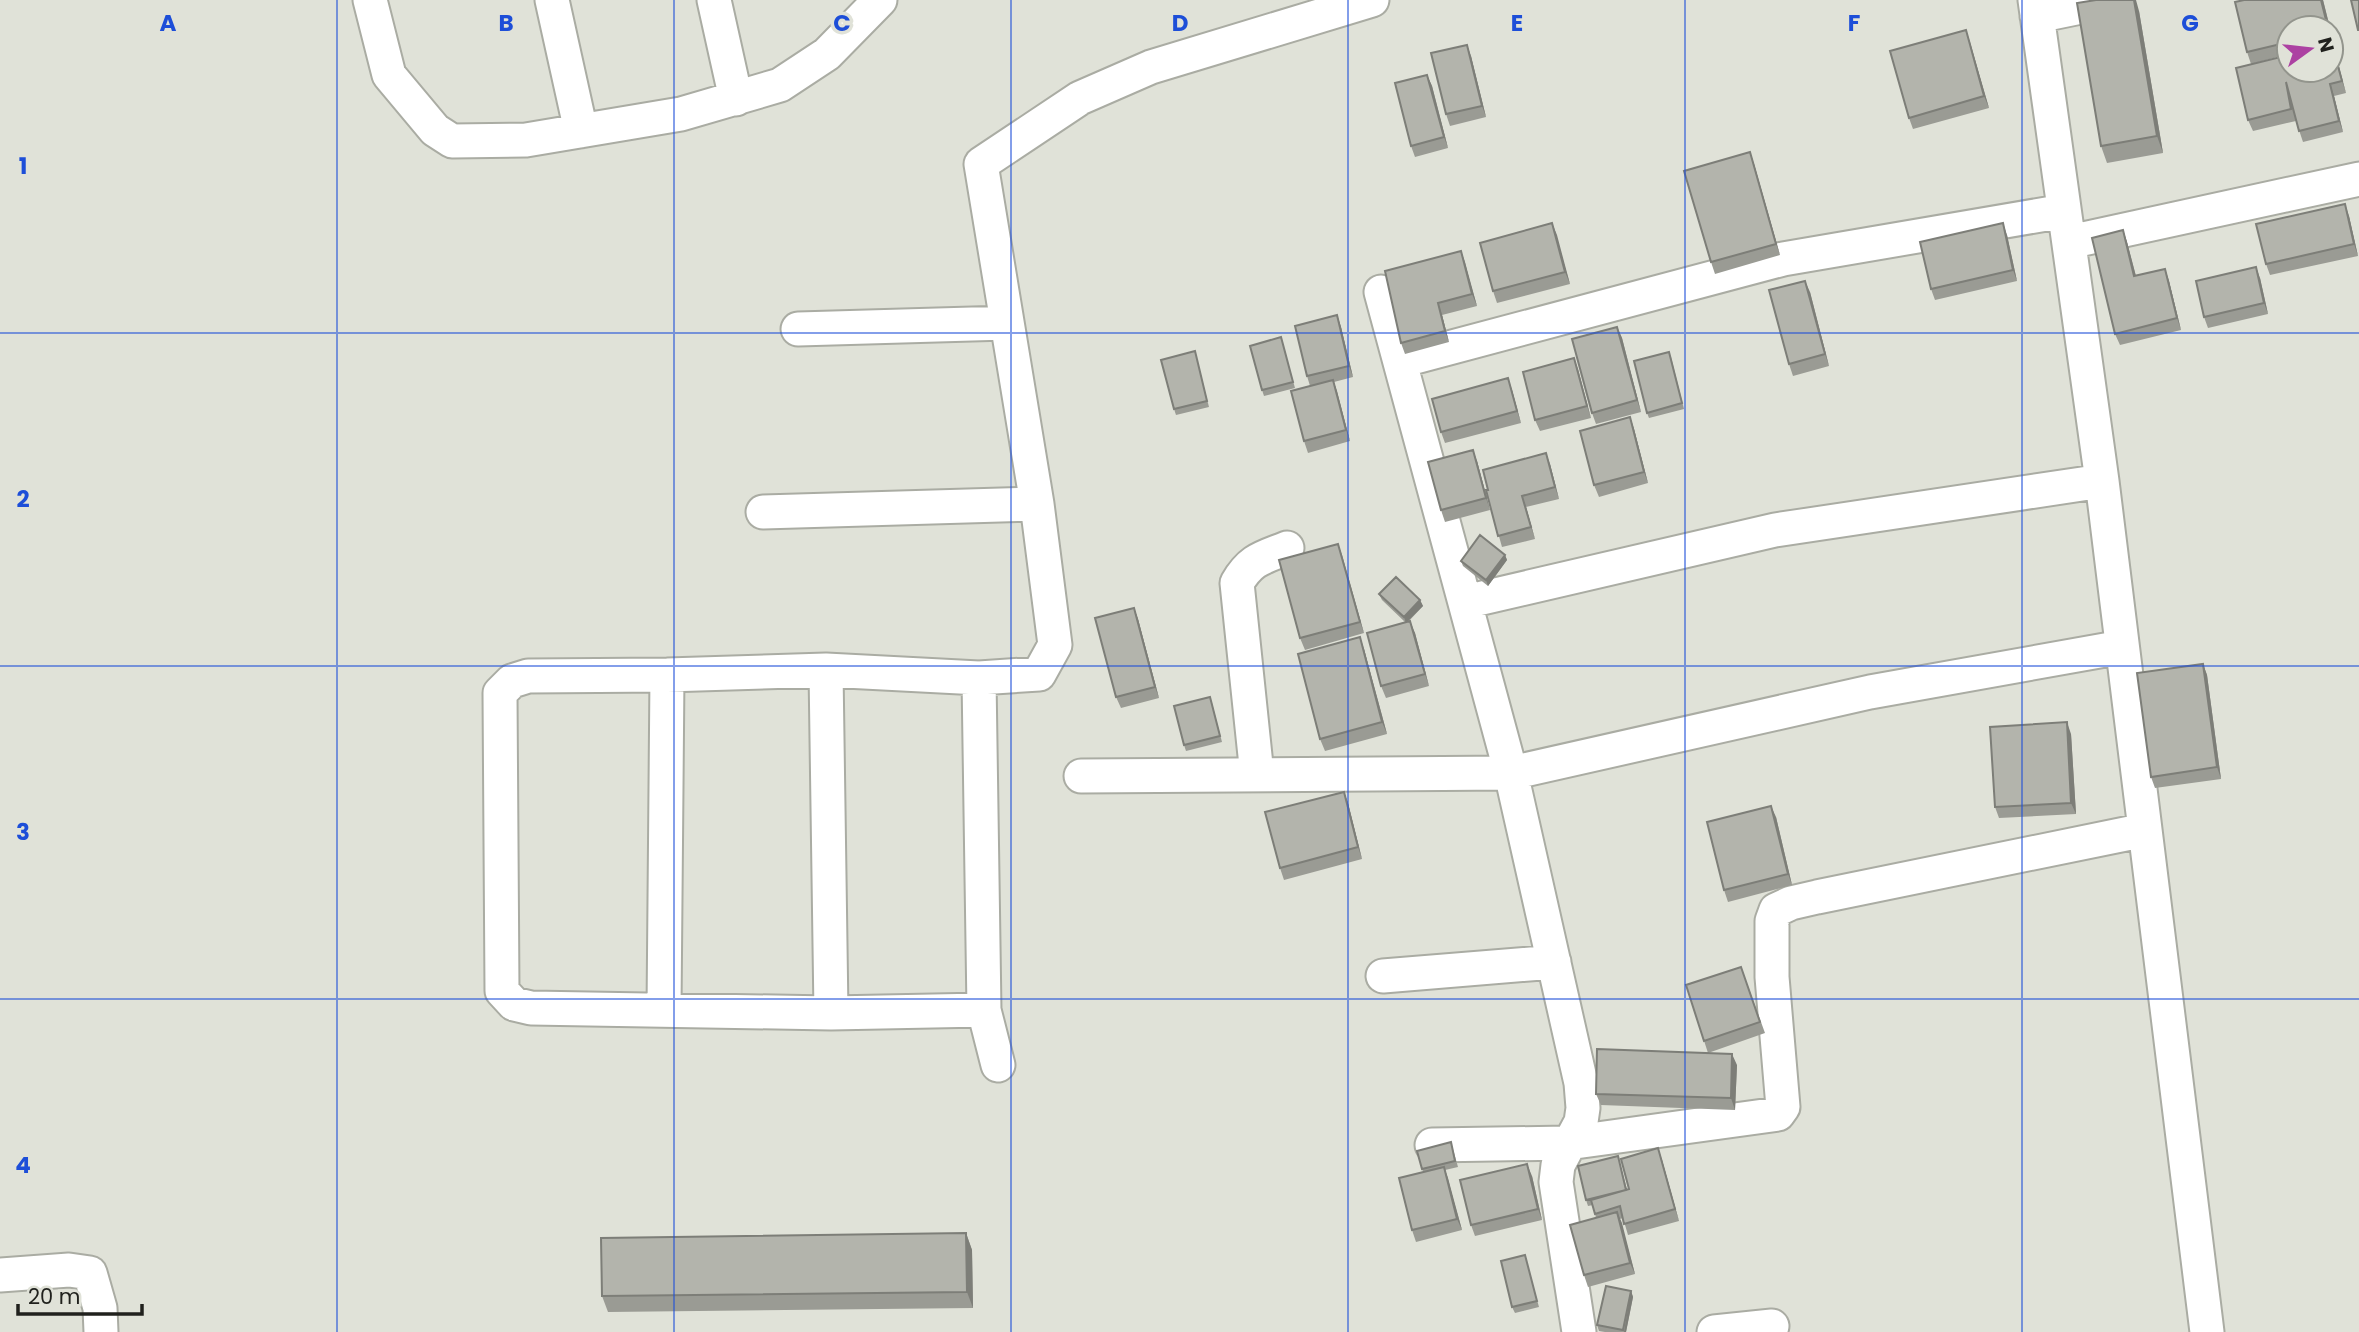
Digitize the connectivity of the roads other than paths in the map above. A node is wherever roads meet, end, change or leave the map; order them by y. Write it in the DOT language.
graph roads {
  1 [pos="370,0"];
  2 [pos="552,0"];
  3 [pos="715,0"];
  4 [pos="880,0"];
  5 [pos="1372,0"];
  6 [pos="2115,0"];
  7 [pos="2036,8"];
  8 [pos="736,99"];
  9 [pos="581,131"];
  10 [pos="2359,179"];
  11 [pos="2067,226"];
  12 [pos="1381,292"];
  13 [pos="1007,323"];
  14 [pos="798,329"];
  15 [pos="1400,361"];
  16 [pos="2102,481"];
  17 [pos="1037,504"];
  18 [pos="763,512"];
  19 [pos="1287,548"];
  20 [pos="1465,602"];
  21 [pos="2122,647"];
  22 [pos="826,670"];
  23 [pos="667,675"];
  24 [pos="979,678"];
  25 [pos="1511,773"];
  26 [pos="1257,775"];
  27 [pos="1082,776"];
  28 [pos="2145,830"];
  29 [pos="1554,962"];
  30 [pos="1383,976"];
  31 [pos="664,1010"];
  32 [pos="985,1010"];
  33 [pos="831,1013"];
  34 [pos="998,1065"];
  35 [pos="1568,1143"];
  36 [pos="1432,1144"];
  37 [pos="0,1275"];
  38 [pos="1772,1326"];
  39 [pos="101,1332"];
  40 [pos="1578,1332"];
  41 [pos="1714,1332"];
  42 [pos="2207,1332"];
  1 -- 9 [label="street"];
  2 -- 9 [label="street"];
  3 -- 8 [label="street"];
  4 -- 8 [label="street"];
  5 -- 13 [label="street"];
  6 -- 7 [label="street"];
  7 -- 11 [label="street"];
  8 -- 9 [label="street"];
  10 -- 11 [label="street"];
  11 -- 15 [label="street"];
  11 -- 16 [label="street"];
  12 -- 15 [label="street"];
  13 -- 14 [label="street"];
  13 -- 17 [label="street"];
  15 -- 20 [label="street"];
  16 -- 20 [label="street"];
  16 -- 21 [label="street"];
  17 -- 18 [label="street"];
  17 -- 24 [label="street"];
  19 -- 26 [label="street"];
  20 -- 25 [label="street"];
  21 -- 25 [label="street"];
  21 -- 28 [label="street"];
  22 -- 23 [label="street"];
  22 -- 24 [label="street"];
  22 -- 33 [label="street"];
  23 -- 31 [label="street"];
  23 -- 31 [label="street"];
  24 -- 32 [label="street"];
  25 -- 26 [label="street"];
  25 -- 29 [label="street"];
  26 -- 27 [label="street"];
  28 -- 35 [label="street"];
  28 -- 42 [label="street"];
  29 -- 30 [label="street"];
  29 -- 35 [label="street"];
  31 -- 33 [label="street"];
  32 -- 33 [label="street"];
  32 -- 34 [label="street"];
  35 -- 36 [label="street"];
  35 -- 40 [label="street"];
  37 -- 39 [label="street"];
  38 -- 41 [label="street"];
}
